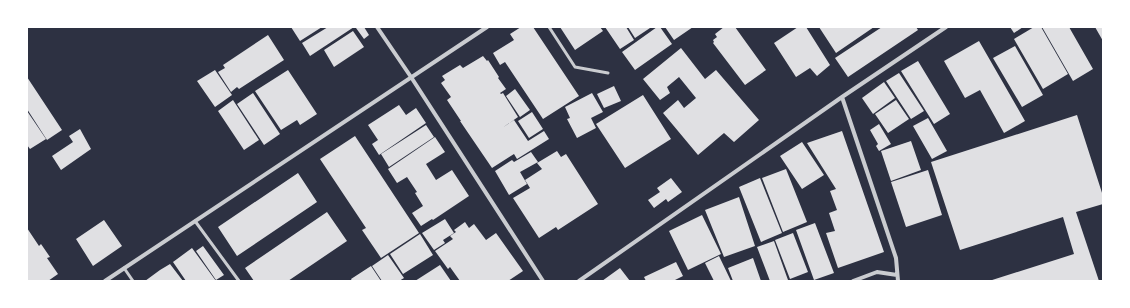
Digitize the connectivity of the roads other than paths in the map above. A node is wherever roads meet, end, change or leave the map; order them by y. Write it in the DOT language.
graph roads {
  1 [pos="377,27"];
  2 [pos="486,27"];
  3 [pos="548,27"];
  4 [pos="946,27"];
  5 [pos="608,73"];
  6 [pos="411,77"];
  7 [pos="842,97"];
  8 [pos="195,221"];
  9 [pos="124,268"];
  10 [pos="897,275"];
  11 [pos="105,281"];
  12 [pos="133,281"];
  13 [pos="240,281"];
  14 [pos="543,281"];
  15 [pos="579,281"];
  16 [pos="853,281"];
  17 [pos="898,281"];
  1 -- 6 [label="street"];
  2 -- 6 [label="street"];
  3 -- 5 [label="lane"];
  4 -- 7 [label="street"];
  6 -- 8 [label="street"];
  6 -- 14 [label="street"];
  7 -- 10 [label="street"];
  7 -- 15 [label="street"];
  8 -- 9 [label="street"];
  8 -- 13 [label="lane"];
  9 -- 11 [label="street"];
  9 -- 12 [label="lane"];
  10 -- 16 [label="street"];
  10 -- 17 [label="street"];
}
